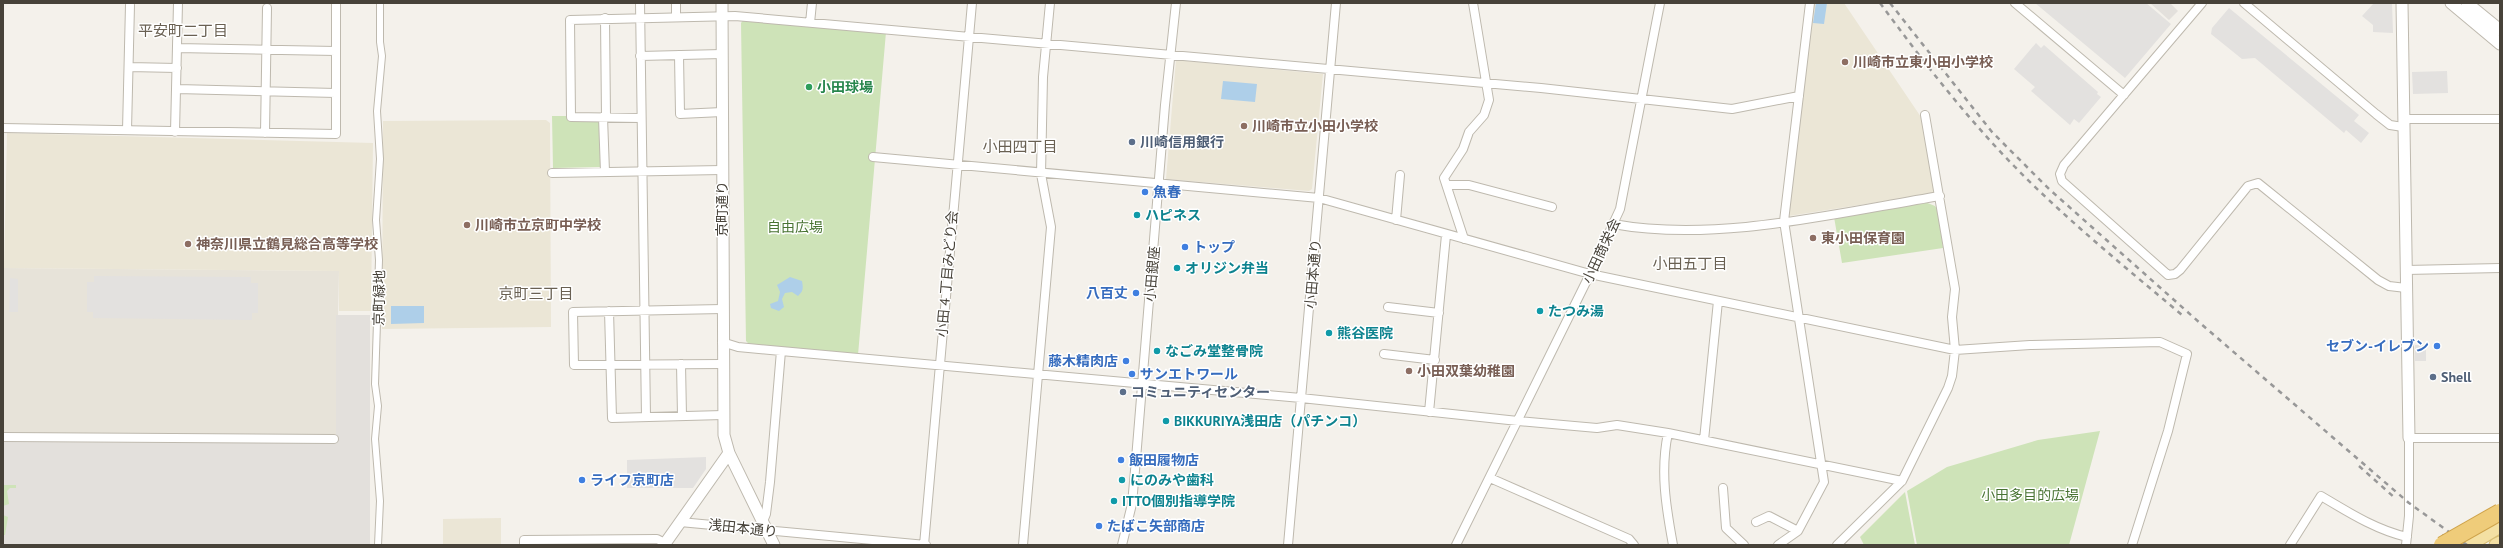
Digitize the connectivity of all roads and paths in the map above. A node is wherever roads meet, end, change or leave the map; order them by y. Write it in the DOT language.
graph roads {
  1 [pos="178,3"];
  2 [pos="336,3"];
  3 [pos="380,3"];
  4 [pos="640,3"];
  5 [pos="676,3"];
  6 [pos="722,3"];
  7 [pos="812,3"];
  8 [pos="972,3"];
  9 [pos="1050,3"];
  10 [pos="1176,3"];
  11 [pos="1336,3"];
  12 [pos="1472,3"];
  13 [pos="1660,3"];
  14 [pos="1810,3"];
  15 [pos="2015,3"];
  16 [pos="2202,3"];
  17 [pos="2244,3"];
  18 [pos="2402,3"];
  19 [pos="2451,3"];
  20 [pos="2467,3"];
  21 [pos="130,5"];
  22 [pos="268,8"];
  23 [pos="722,15"];
  24 [pos="676,16"];
  25 [pos="605,18"];
  26 [pos="640,18"];
  27 [pos="810,23"];
  28 [pos="2499,25"];
  29 [pos="970,37"];
  30 [pos="1046,44"];
  31 [pos="2500,44"];
  32 [pos="177,48"];
  33 [pos="267,50"];
  34 [pos="336,51"];
  35 [pos="722,54"];
  36 [pos="679,55"];
  37 [pos="640,56"];
  38 [pos="1171,56"];
  39 [pos="128,67"];
  40 [pos="177,68"];
  41 [pos="1330,69"];
  42 [pos="1488,84"];
  43 [pos="176,89"];
  44 [pos="266,91"];
  45 [pos="336,93"];
  46 [pos="1799,96"];
  47 [pos="2124,96"];
  48 [pos="1640,98"];
  49 [pos="722,112"];
  50 [pos="1925,115"];
  51 [pos="604,117"];
  52 [pos="641,118"];
  53 [pos="2500,119"];
  54 [pos="2403,123"];
  55 [pos="3,128"];
  56 [pos="127,130"];
  57 [pos="176,132"];
  58 [pos="265,133"];
  59 [pos="873,157"];
  60 [pos="957,166"];
  61 [pos="722,170"];
  62 [pos="605,172"];
  63 [pos="641,172"];
  64 [pos="552,173"];
  65 [pos="1041,174"];
  66 [pos="1400,175"];
  67 [pos="1160,184"];
  68 [pos="1447,186"];
  69 [pos="1940,196"];
  70 [pos="1320,198"];
  71 [pos="1552,207"];
  72 [pos="1396,220"];
  73 [pos="1784,221"];
  74 [pos="1613,224"];
  75 [pos="1446,235"];
  76 [pos="1464,239"];
  77 [pos="2500,268"];
  78 [pos="2406,270"];
  79 [pos="1590,274"];
  80 [pos="2406,288"];
  81 [pos="1718,301"];
  82 [pos="1388,307"];
  83 [pos="722,309"];
  84 [pos="644,310"];
  85 [pos="609,311"];
  86 [pos="1439,313"];
  87 [pos="1798,316"];
  88 [pos="722,342"];
  89 [pos="1955,350"];
  90 [pos="782,351"];
  91 [pos="1384,354"];
  92 [pos="1434,360"];
  93 [pos="681,364"];
  94 [pos="722,364"];
  95 [pos="610,365"];
  96 [pos="645,365"];
  97 [pos="939,366"];
  98 [pos="1038,375"];
  99 [pos="1142,385"];
  100 [pos="1301,398"];
  101 [pos="1429,412"];
  102 [pos="723,415"];
  103 [pos="682,416"];
  104 [pos="646,417"];
  105 [pos="1518,421"];
  106 [pos="1668,433"];
  107 [pos="3,437"];
  108 [pos="334,438"];
  109 [pos="2409,438"];
  110 [pos="2500,438"];
  111 [pos="1704,440"];
  112 [pos="729,453"];
  113 [pos="1823,465"];
  114 [pos="1490,478"];
  115 [pos="1902,481"];
  116 [pos="1722,488"];
  117 [pos="2500,512"];
  118 [pos="680,522"];
  119 [pos="1756,522"];
  120 [pos="2500,526"];
  121 [pos="764,527"];
  122 [pos="1798,531"];
  123 [pos="2407,541"];
  124 [pos="552,542"];
  125 [pos="580,542"];
  126 [pos="608,542"];
  127 [pos="2472,543"];
  128 [pos="2500,543"];
  129 [pos="665,544"];
  130 [pos="378,545"];
  131 [pos="524,545"];
  132 [pos="774,545"];
  133 [pos="924,545"];
  134 [pos="1023,545"];
  135 [pos="1122,545"];
  136 [pos="1288,545"];
  137 [pos="1456,545"];
  138 [pos="1634,545"];
  139 [pos="1673,545"];
  140 [pos="1744,545"];
  141 [pos="1778,545"];
  142 [pos="1837,545"];
  143 [pos="2132,545"];
  144 [pos="2290,545"];
  145 [pos="2442,545"];
  146 [pos="2496,545"];
  1 -- 32 [label="street"];
  2 -- 34 [label="street"];
  3 -- 130 [label="street, 京町緑地"];
  4 -- 26 [label="street"];
  5 -- 24 [label="street"];
  6 -- 23 [label="street, 京町通り"];
  7 -- 27 [label="street"];
  8 -- 29 [label="street, 小田 4 丁目みどり会"];
  9 -- 30 [label="street"];
  10 -- 38 [label="street, 小田銀座"];
  11 -- 41 [label="street, 小田本通り"];
  12 -- 42 [label="street"];
  13 -- 48 [label="street, 小田商栄会"];
  14 -- 46 [label="street"];
  15 -- 47 [label="street"];
  16 -- 47 [label="street"];
  17 -- 54 [label="street"];
  18 -- 54 [label="street"];
  19 -- 31 [label="street"];
  20 -- 28 [label="street"];
  21 -- 39 [label="street"];
  22 -- 33 [label="street"];
  23 -- 24 [label="street"];
  23 -- 27 [label="street"];
  23 -- 35 [label="street, 京町通り"];
  24 -- 26 [label="street"];
  25 -- 26 [label="street"];
  25 -- 51 [label="street"];
  25 -- 51 [label="street"];
  26 -- 37 [label="street"];
  27 -- 29 [label="street"];
  29 -- 30 [label="street"];
  29 -- 60 [label="street, 小田 4 丁目みどり会"];
  30 -- 38 [label="street"];
  30 -- 65 [label="street"];
  32 -- 33 [label="street"];
  32 -- 40 [label="street"];
  33 -- 34 [label="street"];
  33 -- 44 [label="street"];
  34 -- 45 [label="street"];
  35 -- 36 [label="street"];
  35 -- 49 [label="street, 京町通り"];
  36 -- 37 [label="street"];
  36 -- 49 [label="street"];
  37 -- 52 [label="street"];
  38 -- 41 [label="street"];
  38 -- 67 [label="street, 小田銀座"];
  39 -- 40 [label="street"];
  39 -- 56 [label="street"];
  40 -- 43 [label="street"];
  41 -- 42 [label="street"];
  41 -- 70 [label="street, 小田本通り"];
  42 -- 48 [label="street"];
  42 -- 68 [label="street"];
  43 -- 44 [label="street"];
  43 -- 57 [label="street"];
  44 -- 45 [label="street"];
  44 -- 58 [label="street"];
  45 -- 58 [label="street"];
  46 -- 48 [label="street"];
  46 -- 73 [label="street"];
  47 -- 80 [label="street"];
  48 -- 74 [label="street, 小田商栄会"];
  49 -- 61 [label="street, 京町通り"];
  50 -- 69 [label="street"];
  51 -- 52 [label="street"];
  51 -- 62 [label="street"];
  52 -- 63 [label="street"];
  53 -- 54 [label="street"];
  54 -- 78 [label="street"];
  55 -- 56 [label="street"];
  56 -- 57 [label="street"];
  57 -- 58 [label="street"];
  59 -- 60 [label="street"];
  60 -- 65 [label="street"];
  60 -- 97 [label="street, 小田 4 丁目みどり会"];
  61 -- 63 [label="street"];
  61 -- 83 [label="street, 京町通り"];
  62 -- 63 [label="street"];
  62 -- 64 [label="street"];
  63 -- 84 [label="street"];
  65 -- 67 [label="street"];
  65 -- 98 [label="street"];
  66 -- 72 [label="street"];
  67 -- 70 [label="street"];
  67 -- 99 [label="street, 小田銀座"];
  68 -- 71 [label="street"];
  68 -- 76 [label="street"];
  69 -- 73 [label="street"];
  69 -- 89 [label="street"];
  70 -- 72 [label="street"];
  70 -- 100 [label="street, 小田本通り"];
  72 -- 75 [label="street"];
  73 -- 74 [label="street"];
  73 -- 87 [label="street"];
  74 -- 79 [label="street, 小田商栄会"];
  75 -- 76 [label="street"];
  75 -- 86 [label="street"];
  76 -- 79 [label="street"];
  77 -- 78 [label="street"];
  78 -- 80 [label="street"];
  79 -- 81 [label="street"];
  79 -- 105 [label="street, 小田商栄会"];
  80 -- 109 [label="street"];
  81 -- 87 [label="street"];
  81 -- 111 [label="street"];
  82 -- 86 [label="street"];
  83 -- 84 [label="street"];
  83 -- 88 [label="street, 京町通り"];
  84 -- 85 [label="street"];
  84 -- 96 [label="street"];
  85 -- 95 [label="street"];
  85 -- 95 [label="street"];
  86 -- 92 [label="street"];
  87 -- 89 [label="street"];
  87 -- 113 [label="street"];
  88 -- 90 [label="street"];
  88 -- 94 [label="street, 京町通り"];
  89 -- 115 [label="street"];
  89 -- 143 [label="street"];
  90 -- 97 [label="street"];
  90 -- 121 [label="street"];
  91 -- 92 [label="street"];
  92 -- 101 [label="street"];
  93 -- 94 [label="street"];
  93 -- 96 [label="street"];
  93 -- 103 [label="street"];
  94 -- 102 [label="street, 京町通り"];
  95 -- 96 [label="street"];
  95 -- 104 [label="street"];
  96 -- 104 [label="street"];
  97 -- 98 [label="street"];
  97 -- 133 [label="street, 小田 4 丁目みどり会"];
  98 -- 99 [label="street"];
  98 -- 134 [label="street"];
  99 -- 100 [label="street"];
  99 -- 135 [label="street, 小田銀座"];
  100 -- 101 [label="street"];
  100 -- 136 [label="street, 小田本通り"];
  101 -- 105 [label="street"];
  102 -- 103 [label="street"];
  102 -- 112 [label="street, 京町通り"];
  103 -- 104 [label="street"];
  105 -- 106 [label="street"];
  105 -- 114 [label="street, 小田商栄会"];
  106 -- 111 [label="street"];
  106 -- 139 [label="street"];
  107 -- 108 [label="street"];
  109 -- 110 [label="street"];
  109 -- 123 [label="street"];
  111 -- 113 [label="street"];
  112 -- 118 [label="street"];
  112 -- 121 [label="street, 京町通り"];
  113 -- 115 [label="street"];
  113 -- 122 [label="street"];
  114 -- 137 [label="street, 小田商栄会"];
  114 -- 138 [label="street"];
  115 -- 142 [label="street"];
  116 -- 140 [label="street"];
  117 -- 145 [label="highway, bridge"];
  118 -- 121 [label="street, 浅田本通り"];
  118 -- 129 [label="street"];
  119 -- 122 [label="street"];
  120 -- 127 [label="main road"];
  121 -- 132 [label="street, 京町通り"];
  121 -- 133 [label="street, 浅田本通り"];
  122 -- 141 [label="street"];
  123 -- 144 [label="street"];
  124 -- 125 [label="street"];
  124 -- 131 [label="street"];
  125 -- 126 [label="street"];
  126 -- 129 [label="street"];
  128 -- 146 [label="main road"];
}
